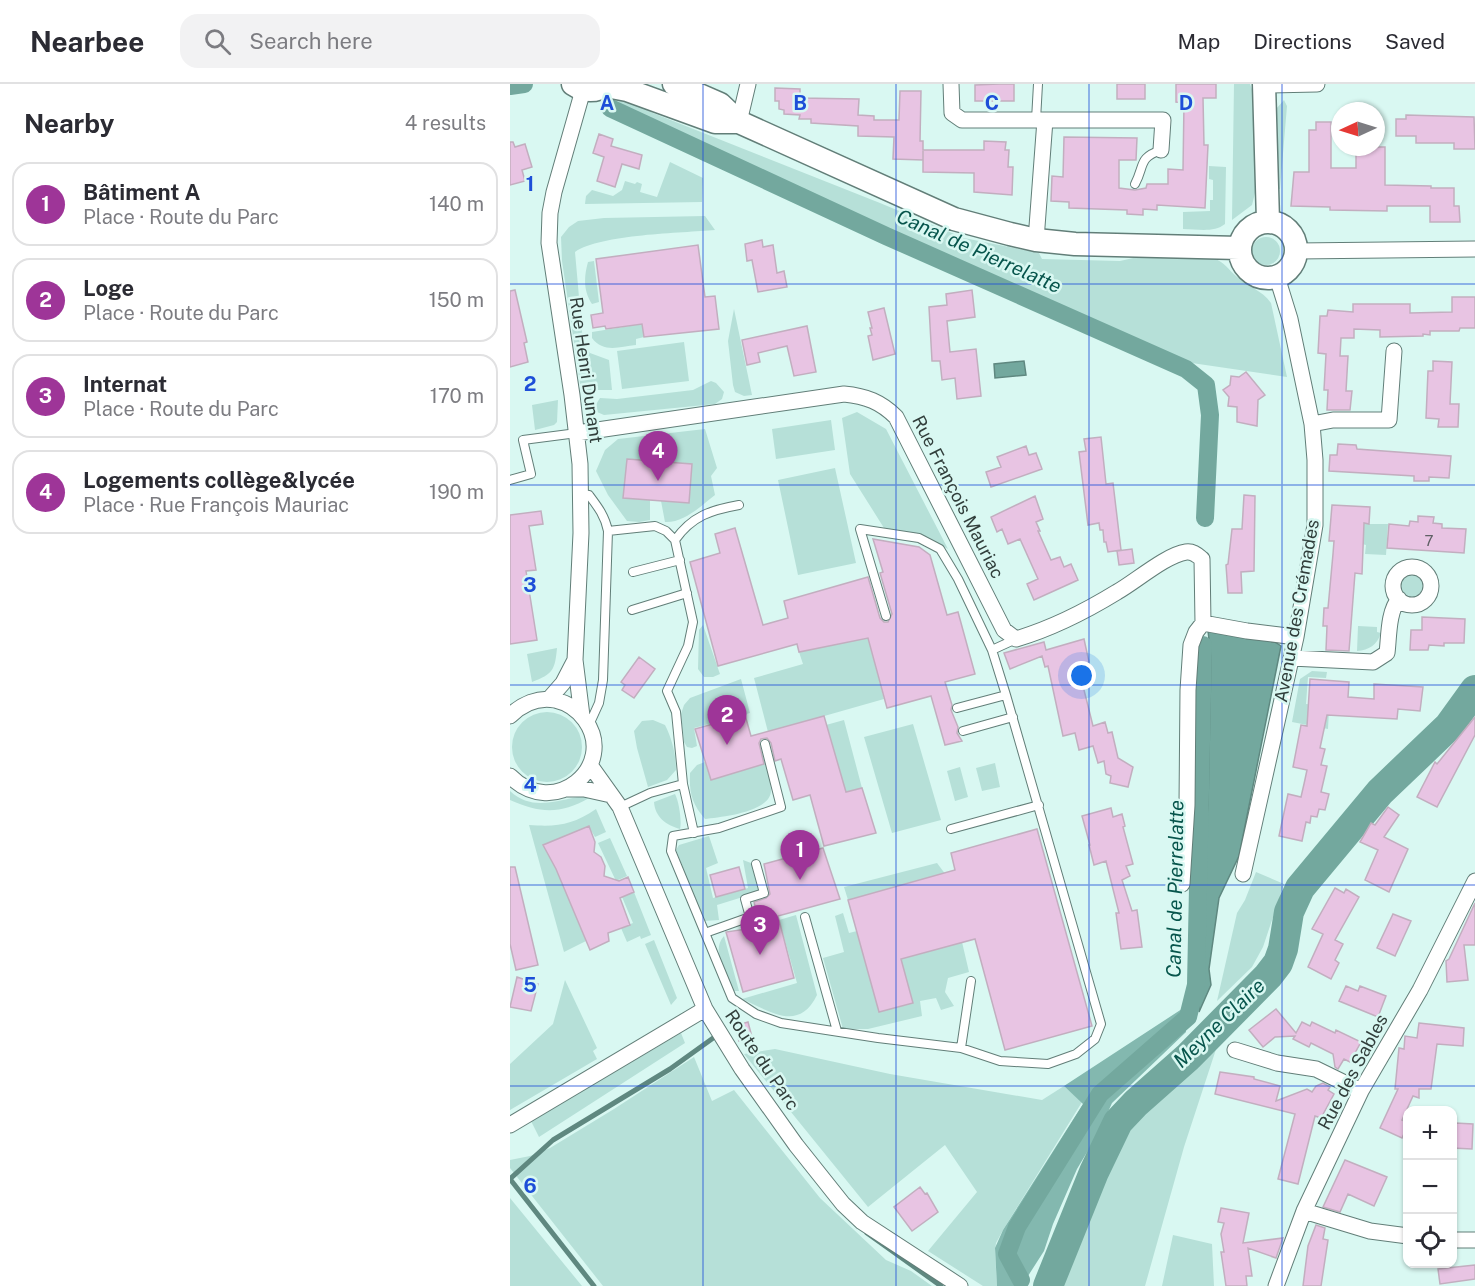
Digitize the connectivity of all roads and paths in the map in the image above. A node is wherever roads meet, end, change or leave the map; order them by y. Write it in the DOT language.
graph roads {
  1 [pos="674,84"];
  2 [pos="748,84"];
  3 [pos="951,84"];
  4 [pos="1038,84"];
  5 [pos="1296,84"];
  6 [pos="1317,84"];
  7 [pos="607,85"];
  8 [pos="1264,85"];
  9 [pos="578,87"];
  10 [pos="1040,120"];
  11 [pos="739,122"];
  12 [pos="1161,150"];
  13 [pos="1135,184"];
  14 [pos="1268,221"];
  15 [pos="1036,240"];
  16 [pos="1239,248"];
  17 [pos="1475,249"];
  18 [pos="1297,251"];
  19 [pos="1277,277"];
  20 [pos="1395,351"];
  21 [pos="1312,424"];
  22 [pos="576,433"];
  23 [pos="510,480"];
  24 [pos="581,494"];
  25 [pos="739,506"];
  26 [pos="608,531"];
  27 [pos="675,540"];
  28 [pos="680,560"];
  29 [pos="633,572"];
  30 [pos="687,594"];
  31 [pos="1399,599"];
  32 [pos="632,610"];
  33 [pos="886,616"];
  34 [pos="1203,623"];
  35 [pos="1296,637"];
  36 [pos="1016,639"];
  37 [pos="992,650"];
  38 [pos="1291,657"];
  39 [pos="575,660"];
  40 [pos="1006,695"];
  41 [pos="549,699"];
  42 [pos="957,708"];
  43 [pos="510,716"];
  44 [pos="1013,717"];
  45 [pos="585,720"];
  46 [pos="963,731"];
  47 [pos="765,744"];
  48 [pos="590,765"];
  49 [pos="510,776"];
  50 [pos="683,784"];
  51 [pos="567,789"];
  52 [pos="616,801"];
  53 [pos="1039,805"];
  54 [pos="951,829"];
  55 [pos="694,833"];
  56 [pos="756,864"];
  57 [pos="1243,874"];
  58 [pos="1475,881"];
  59 [pos="1182,884"];
  60 [pos="805,917"];
  61 [pos="705,933"];
  62 [pos="971,981"];
  63 [pos="705,1009"];
  64 [pos="837,1031"];
  65 [pos="961,1048"];
  66 [pos="1235,1050"];
  67 [pos="1362,1091"];
  68 [pos="510,1125"];
  69 [pos="1304,1211"];
  70 [pos="1403,1235"];
  71 [pos="1457,1240"];
  72 [pos="1475,1240"];
  73 [pos="960,1286"];
  74 [pos="1276,1286"];
  1 -- 11 [label="street"];
  2 -- 11 [label="street"];
  3 -- 10 [label="street"];
  4 -- 10 [label="lane"];
  5 -- 6 [label="street"];
  5 -- 8 [label="street"];
  7 -- 9 [label="street"];
  7 -- 11 [label="street"];
  8 -- 14 [label="street"];
  9 -- 22 [label="street, Rue Henri Dunant"];
  10 -- 12 [label="street"];
  10 -- 15 [label="street"];
  11 -- 15 [label="street"];
  12 -- 13 [label="lane"];
  14 -- 16 [label="street"];
  14 -- 18 [label="street"];
  15 -- 16 [label="street"];
  16 -- 19 [label="street"];
  17 -- 18 [label="street"];
  18 -- 19 [label="street"];
  19 -- 21 [label="street, Avenue des Crémades"];
  20 -- 21 [label="street"];
  21 -- 35 [label="street, Avenue des Crémades"];
  22 -- 23 [label="lane"];
  22 -- 24 [label="street, Rue Henri Dunant"];
  22 -- 36 [label="street, Rue François Mauriac"];
  24 -- 26 [label="lane"];
  24 -- 39 [label="street, Rue Henri Dunant"];
  25 -- 27 [label="lane"];
  26 -- 27 [label="lane"];
  26 -- 45 [label="lane"];
  27 -- 28 [label="lane"];
  28 -- 29 [label="lane"];
  28 -- 30 [label="lane"];
  30 -- 32 [label="lane"];
  30 -- 50 [label="lane"];
  31 -- 38 [label="street"];
  33 -- 37 [label="lane"];
  34 -- 35 [label="street"];
  34 -- 36 [label="street"];
  34 -- 59 [label="street"];
  35 -- 38 [label="street, Avenue des Crémades"];
  36 -- 37 [label="lane"];
  37 -- 40 [label="lane"];
  38 -- 57 [label="street, Avenue des Crémades"];
  39 -- 41 [label="street, Rue Henri Dunant"];
  39 -- 45 [label="street, Rue Henri Dunant"];
  40 -- 42 [label="lane"];
  40 -- 44 [label="lane"];
  41 -- 43 [label="street"];
  41 -- 45 [label="street"];
  44 -- 46 [label="lane"];
  44 -- 53 [label="lane"];
  45 -- 48 [label="street, Rue Henri Dunant"];
  47 -- 55 [label="lane"];
  48 -- 51 [label="street"];
  48 -- 52 [label="street, Route du Parc"];
  49 -- 51 [label="street"];
  50 -- 52 [label="lane"];
  50 -- 55 [label="lane"];
  51 -- 52 [label="street"];
  52 -- 63 [label="street, Route du Parc"];
  53 -- 54 [label="lane"];
  53 -- 65 [label="lane"];
  55 -- 61 [label="lane"];
  56 -- 61 [label="lane"];
  58 -- 67 [label="street, Rue des Sables"];
  60 -- 64 [label="lane"];
  61 -- 64 [label="lane"];
  62 -- 65 [label="lane"];
  63 -- 68 [label="street"];
  63 -- 73 [label="street, Route du Parc"];
  64 -- 65 [label="lane"];
  66 -- 67 [label="street"];
  67 -- 69 [label="street, Rue des Sables"];
  69 -- 70 [label="street"];
  69 -- 74 [label="street, Rue des Sables"];
  71 -- 72 [label="street"];
}
